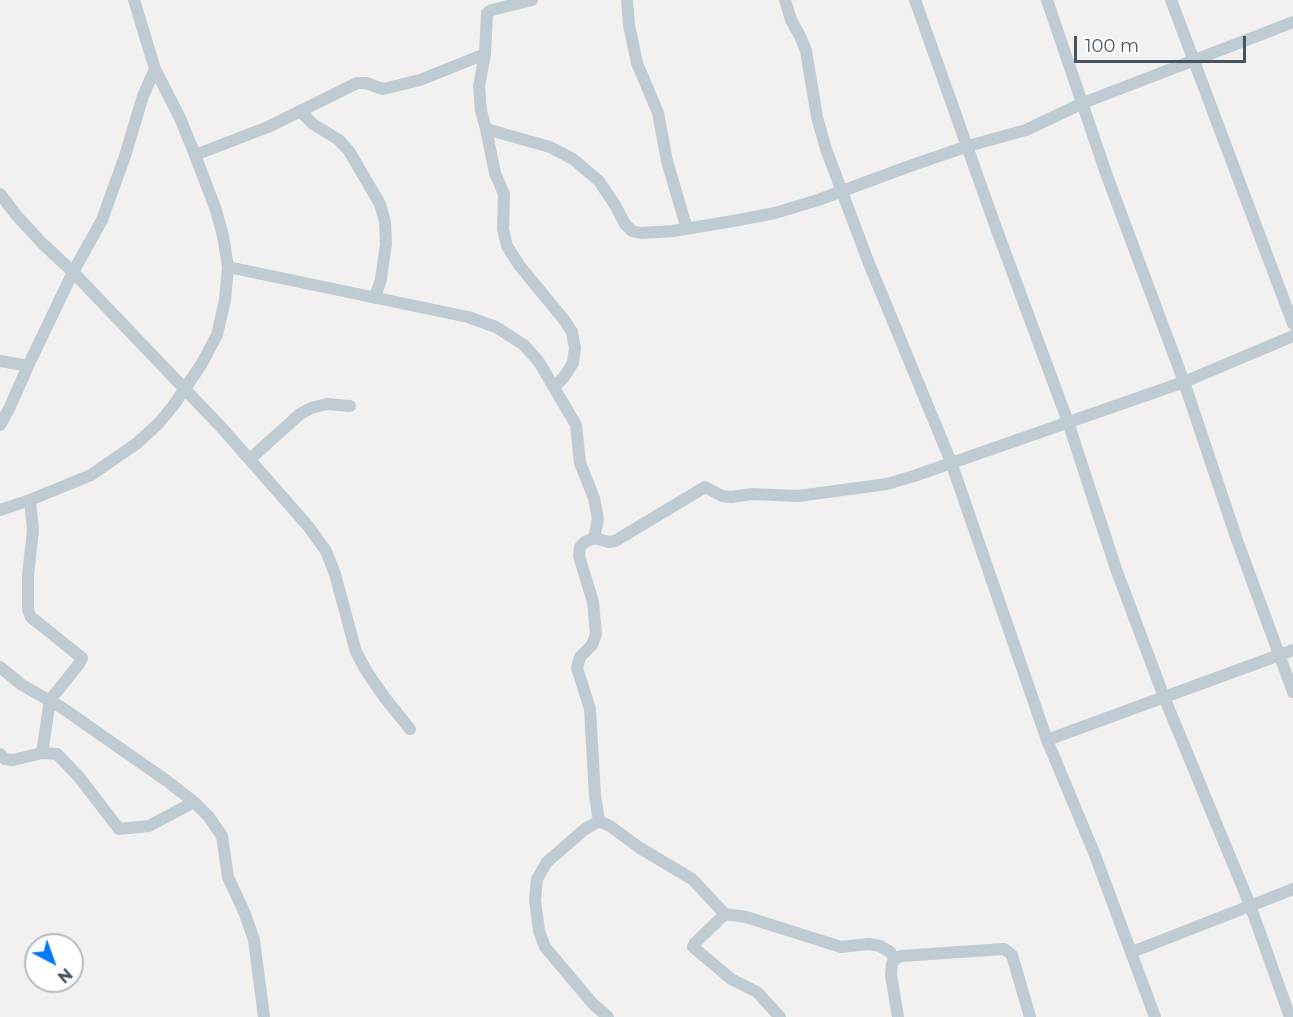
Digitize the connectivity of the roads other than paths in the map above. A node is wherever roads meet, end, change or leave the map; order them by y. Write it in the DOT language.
graph roads {
  1 [pos="134,0"];
  2 [pos="532,0"];
  3 [pos="627,0"];
  4 [pos="785,0"];
  5 [pos="915,0"];
  6 [pos="1047,0"];
  7 [pos="1171,0"];
  8 [pos="1293,22"];
  9 [pos="485,54"];
  10 [pos="1195,60"];
  11 [pos="155,69"];
  12 [pos="1083,103"];
  13 [pos="301,112"];
  14 [pos="486,129"];
  15 [pos="968,146"];
  16 [pos="195,155"];
  17 [pos="842,191"];
  18 [pos="0,194"];
  19 [pos="687,229"];
  20 [pos="228,267"];
  21 [pos="73,272"];
  22 [pos="375,298"];
  23 [pos="1293,324"];
  24 [pos="1293,336"];
  25 [pos="0,361"];
  26 [pos="28,366"];
  27 [pos="1184,382"];
  28 [pos="554,387"];
  29 [pos="184,390"];
  30 [pos="350,406"];
  31 [pos="1068,422"];
  32 [pos="0,425"];
  33 [pos="250,459"];
  34 [pos="951,462"];
  35 [pos="30,500"];
  36 [pos="0,510"];
  37 [pos="594,538"];
  38 [pos="1293,650"];
  39 [pos="1278,655"];
  40 [pos="0,667"];
  41 [pos="1293,692"];
  42 [pos="1164,697"];
  43 [pos="50,700"];
  44 [pos="410,729"];
  45 [pos="1047,740"];
  46 [pos="42,753"];
  47 [pos="0,754"];
  48 [pos="194,802"];
  49 [pos="599,821"];
  50 [pos="1293,889"];
  51 [pos="1250,905"];
  52 [pos="725,914"];
  53 [pos="1132,952"];
  54 [pos="895,959"];
  55 [pos="264,1017"];
  56 [pos="608,1017"];
  57 [pos="780,1017"];
  58 [pos="898,1017"];
  59 [pos="1030,1017"];
  60 [pos="1155,1017"];
  61 [pos="1290,1017"];
  1 -- 11 [label="street"];
  2 -- 9 [label="street"];
  3 -- 19 [label="street"];
  4 -- 17 [label="street"];
  5 -- 15 [label="street"];
  6 -- 12 [label="street"];
  7 -- 10 [label="street"];
  8 -- 10 [label="street"];
  9 -- 13 [label="street"];
  9 -- 14 [label="street"];
  10 -- 12 [label="street"];
  10 -- 23 [label="street"];
  11 -- 16 [label="street"];
  11 -- 21 [label="street"];
  12 -- 15 [label="street"];
  12 -- 27 [label="street"];
  13 -- 16 [label="street"];
  13 -- 22 [label="street"];
  14 -- 19 [label="street"];
  14 -- 28 [label="street"];
  15 -- 17 [label="street"];
  15 -- 31 [label="street"];
  16 -- 20 [label="street"];
  17 -- 19 [label="street"];
  17 -- 34 [label="street"];
  18 -- 21 [label="street"];
  20 -- 22 [label="street"];
  20 -- 29 [label="street"];
  21 -- 26 [label="street"];
  21 -- 29 [label="street"];
  22 -- 28 [label="street"];
  24 -- 27 [label="street"];
  25 -- 26 [label="street"];
  26 -- 32 [label="street"];
  27 -- 31 [label="street"];
  27 -- 39 [label="street"];
  28 -- 37 [label="street"];
  29 -- 33 [label="street"];
  29 -- 35 [label="street"];
  30 -- 33 [label="street"];
  31 -- 34 [label="street"];
  31 -- 42 [label="street"];
  33 -- 44 [label="street"];
  34 -- 37 [label="street"];
  34 -- 45 [label="street"];
  35 -- 36 [label="street"];
  35 -- 43 [label="street"];
  37 -- 49 [label="street"];
  38 -- 39 [label="street"];
  39 -- 41 [label="street"];
  39 -- 42 [label="street"];
  40 -- 43 [label="street"];
  42 -- 45 [label="street"];
  42 -- 51 [label="street"];
  43 -- 46 [label="street"];
  43 -- 48 [label="street"];
  45 -- 53 [label="street"];
  46 -- 47 [label="street"];
  46 -- 48 [label="street"];
  48 -- 55 [label="street"];
  49 -- 52 [label="street"];
  49 -- 56 [label="street"];
  50 -- 51 [label="street"];
  51 -- 53 [label="street"];
  51 -- 61 [label="street"];
  52 -- 54 [label="street"];
  52 -- 57 [label="street"];
  53 -- 60 [label="street"];
  54 -- 58 [label="street"];
  54 -- 59 [label="street"];
}
